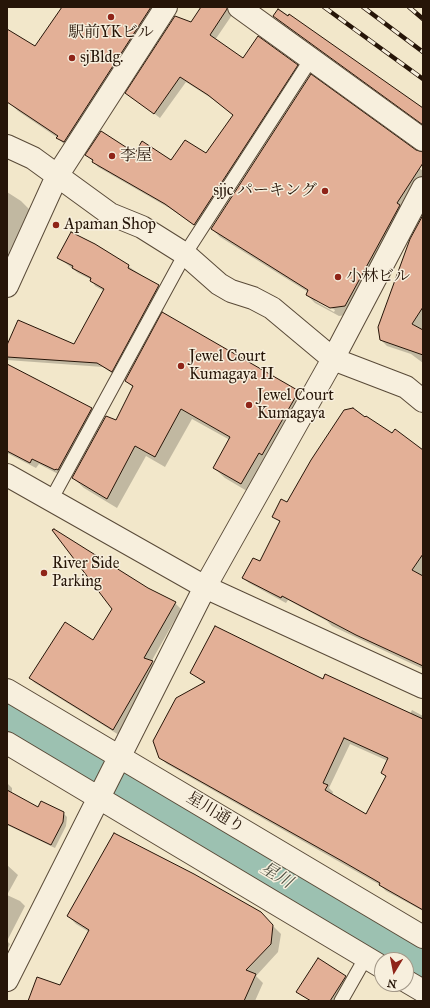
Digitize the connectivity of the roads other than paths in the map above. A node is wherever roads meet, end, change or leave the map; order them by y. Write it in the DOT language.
graph roads {
  1 [pos="166,7"];
  2 [pos="239,7"];
  3 [pos="311,58"];
  4 [pos="423,140"];
  5 [pos="7,146"];
  6 [pos="57,176"];
  7 [pos="422,191"];
  8 [pos="185,254"];
  9 [pos="7,286"];
  10 [pos="333,358"];
  11 [pos="423,401"];
  12 [pos="7,475"];
  13 [pos="51,500"];
  14 [pos="206,587"];
  15 [pos="423,687"];
  16 [pos="7,690"];
  17 [pos="7,744"];
  18 [pos="120,756"];
  19 [pos="99,797"];
  20 [pos="423,937"];
  21 [pos="374,962"];
  22 [pos="7,980"];
  23 [pos="414,986"];
  24 [pos="423,991"];
  25 [pos="341,1001"];
  1 -- 6 [label="street"];
  2 -- 3 [label="street"];
  3 -- 4 [label="street"];
  3 -- 8 [label="lane"];
  5 -- 6 [label="street"];
  6 -- 8 [label="street"];
  6 -- 9 [label="street"];
  7 -- 10 [label="street"];
  8 -- 10 [label="street"];
  8 -- 13 [label="lane"];
  10 -- 11 [label="street"];
  10 -- 14 [label="street"];
  12 -- 13 [label="street"];
  13 -- 14 [label="street"];
  14 -- 15 [label="street"];
  14 -- 18 [label="street"];
  16 -- 18 [label="street, 星川通り"];
  17 -- 19 [label="street"];
  18 -- 19 [label="street"];
  18 -- 20 [label="street, 星川通り"];
  19 -- 21 [label="street"];
  19 -- 22 [label="street"];
  21 -- 25 [label="lane"];
  23 -- 24 [label="street"];
}
